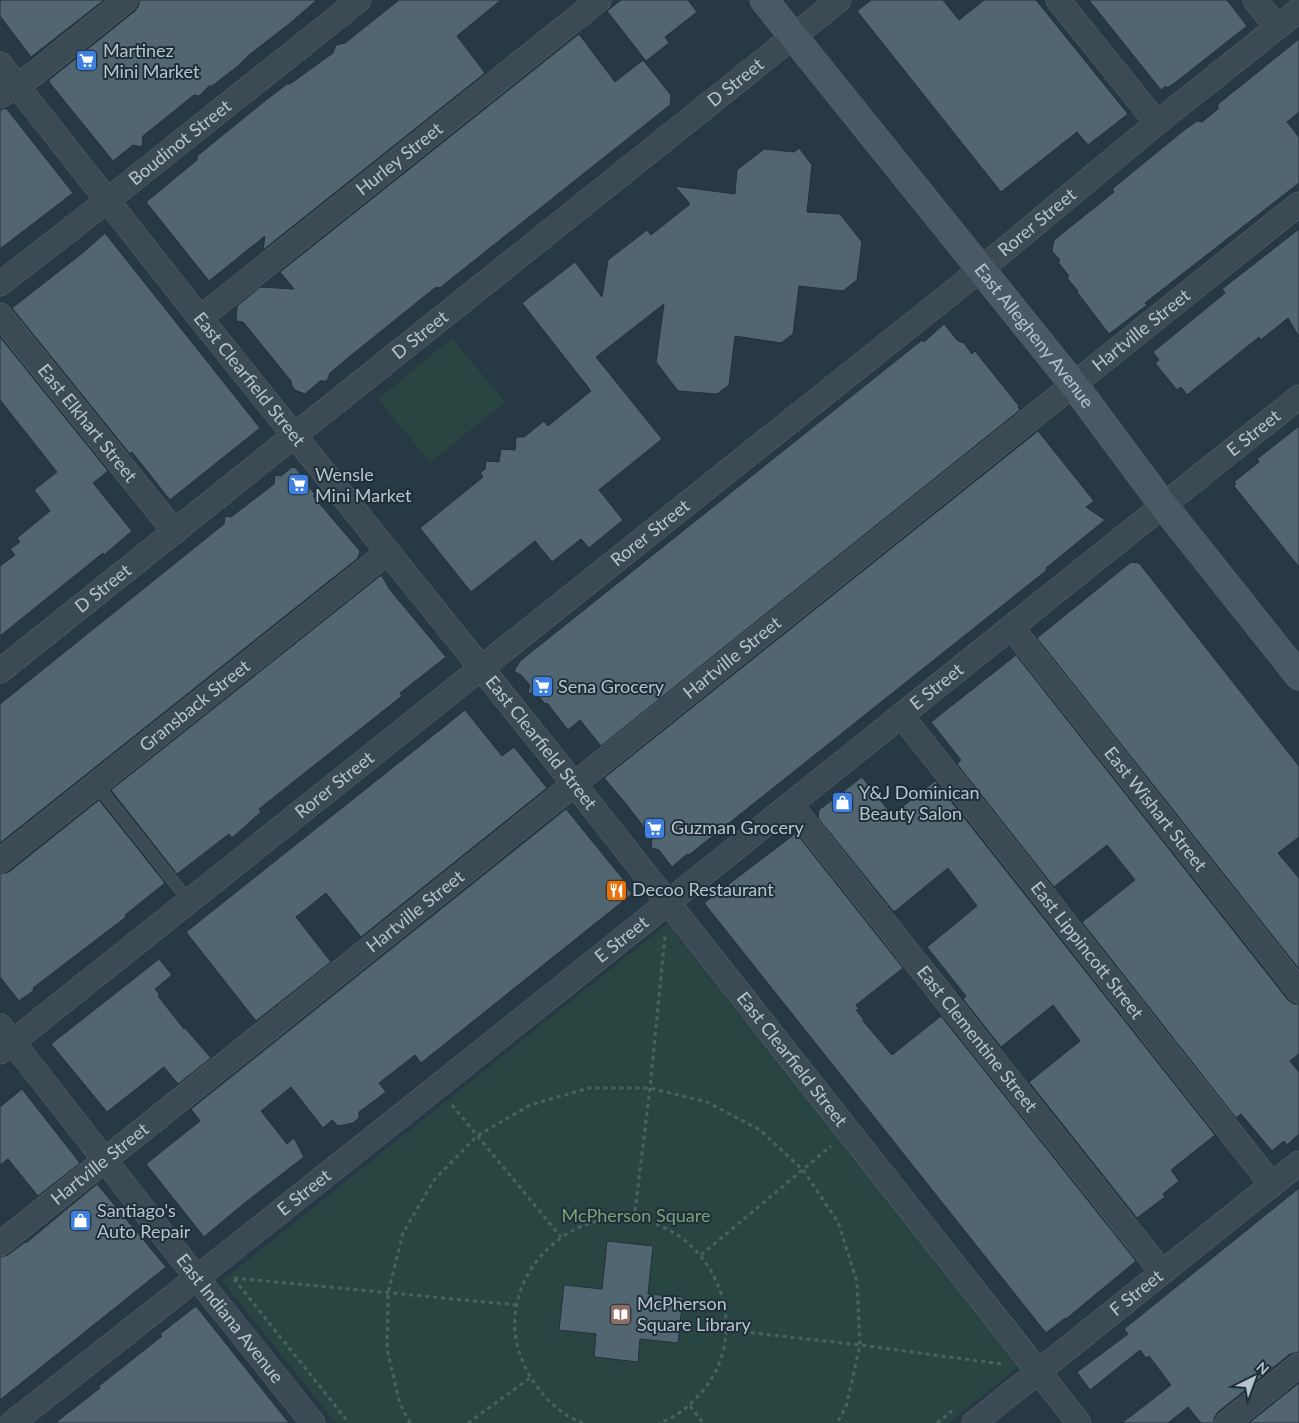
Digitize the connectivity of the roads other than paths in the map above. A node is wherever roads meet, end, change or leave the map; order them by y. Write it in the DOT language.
graph roads {
  1 [pos="126,0"];
  2 [pos="359,0"];
  3 [pos="599,0"];
  4 [pos="764,0"];
  5 [pos="839,0"];
  6 [pos="1058,0"];
  7 [pos="1255,0"];
  8 [pos="1299,10"];
  9 [pos="1277,27"];
  10 [pos="793,38"];
  11 [pos="0,64"];
  12 [pos="8,91"];
  13 [pos="1157,123"];
  14 [pos="108,200"];
  15 [pos="1299,204"];
  16 [pos="980,270"];
  17 [pos="0,284"];
  18 [pos="0,315"];
  19 [pos="200,318"];
  20 [pos="1074,385"];
  21 [pos="1299,397"];
  22 [pos="295,434"];
  23 [pos="1163,505"];
  24 [pos="174,532"];
  25 [pos="388,552"];
  26 [pos="1012,628"];
  27 [pos="481,668"];
  28 [pos="0,671"];
  29 [pos="1299,676"];
  30 [pos="901,716"];
  31 [pos="96,784"];
  32 [pos="575,785"];
  33 [pos="791,805"];
  34 [pos="0,861"];
  35 [pos="189,901"];
  36 [pos="668,902"];
  37 [pos="1299,991"];
  38 [pos="4,1040"];
  39 [pos="106,1159"];
  40 [pos="1299,1163"];
  41 [pos="1272,1186"];
  42 [pos="0,1244"];
  43 [pos="1162,1272"];
  44 [pos="197,1278"];
  45 [pos="1299,1365"];
  46 [pos="1038,1371"];
  47 [pos="967,1414"];
  48 [pos="12,1423"];
  49 [pos="314,1423"];
  50 [pos="1079,1423"];
  51 [pos="1226,1423"];
  1 -- 12 [label="street"];
  2 -- 14 [label="street, Boudinot Street"];
  3 -- 19 [label="street, Hurley Street"];
  4 -- 10 [label="main road, East Allegheny Avenue"];
  5 -- 10 [label="street, D Street"];
  6 -- 13 [label="street"];
  7 -- 9 [label="street"];
  8 -- 9 [label="street, Rorer Street"];
  9 -- 13 [label="street, Rorer Street"];
  10 -- 16 [label="main road, East Allegheny Avenue"];
  10 -- 22 [label="street, D Street"];
  11 -- 12 [label="street, East Clearfield Street"];
  12 -- 14 [label="street, East Clearfield Street"];
  13 -- 16 [label="street, Rorer Street"];
  14 -- 17 [label="street, Boudinot Street"];
  14 -- 19 [label="street, East Clearfield Street"];
  15 -- 20 [label="street, Hartville Street"];
  16 -- 20 [label="main road, East Allegheny Avenue"];
  16 -- 27 [label="street, Rorer Street"];
  18 -- 24 [label="street, East Elkhart Street"];
  19 -- 22 [label="street, East Clearfield Street"];
  20 -- 23 [label="main road, East Allegheny Avenue"];
  20 -- 32 [label="street, Hartville Street"];
  21 -- 23 [label="street, E Street"];
  22 -- 24 [label="street, D Street"];
  22 -- 25 [label="street, East Clearfield Street"];
  23 -- 26 [label="street, E Street"];
  23 -- 29 [label="main road, East Allegheny Avenue"];
  24 -- 28 [label="street, D Street"];
  25 -- 27 [label="street, East Clearfield Street"];
  25 -- 31 [label="street, Gransback Street"];
  26 -- 30 [label="street, E Street"];
  26 -- 37 [label="street, East Wishart Street"];
  27 -- 32 [label="street, East Clearfield Street"];
  27 -- 35 [label="street, Rorer Street"];
  30 -- 33 [label="street, E Street"];
  30 -- 41 [label="street, East Lippincott Street"];
  31 -- 34 [label="street, Gransback Street"];
  31 -- 35 [label="lane"];
  32 -- 36 [label="street, East Clearfield Street"];
  32 -- 39 [label="street, Hartville Street"];
  33 -- 36 [label="street, E Street"];
  33 -- 43 [label="street, East Clementine Street"];
  35 -- 38 [label="street, Rorer Street"];
  36 -- 44 [label="street, E Street"];
  36 -- 46 [label="street, East Clearfield Street"];
  38 -- 39 [label="street, East Indiana Avenue"];
  39 -- 42 [label="street, Hartville Street"];
  39 -- 44 [label="street, East Indiana Avenue"];
  40 -- 41 [label="street, F Street"];
  41 -- 43 [label="street, F Street"];
  43 -- 46 [label="street, F Street"];
  44 -- 48 [label="street, E Street"];
  44 -- 49 [label="street, East Indiana Avenue"];
  45 -- 51 [label="street"];
  46 -- 47 [label="street, F Street"];
  46 -- 50 [label="street, East Clearfield Street"];
}
